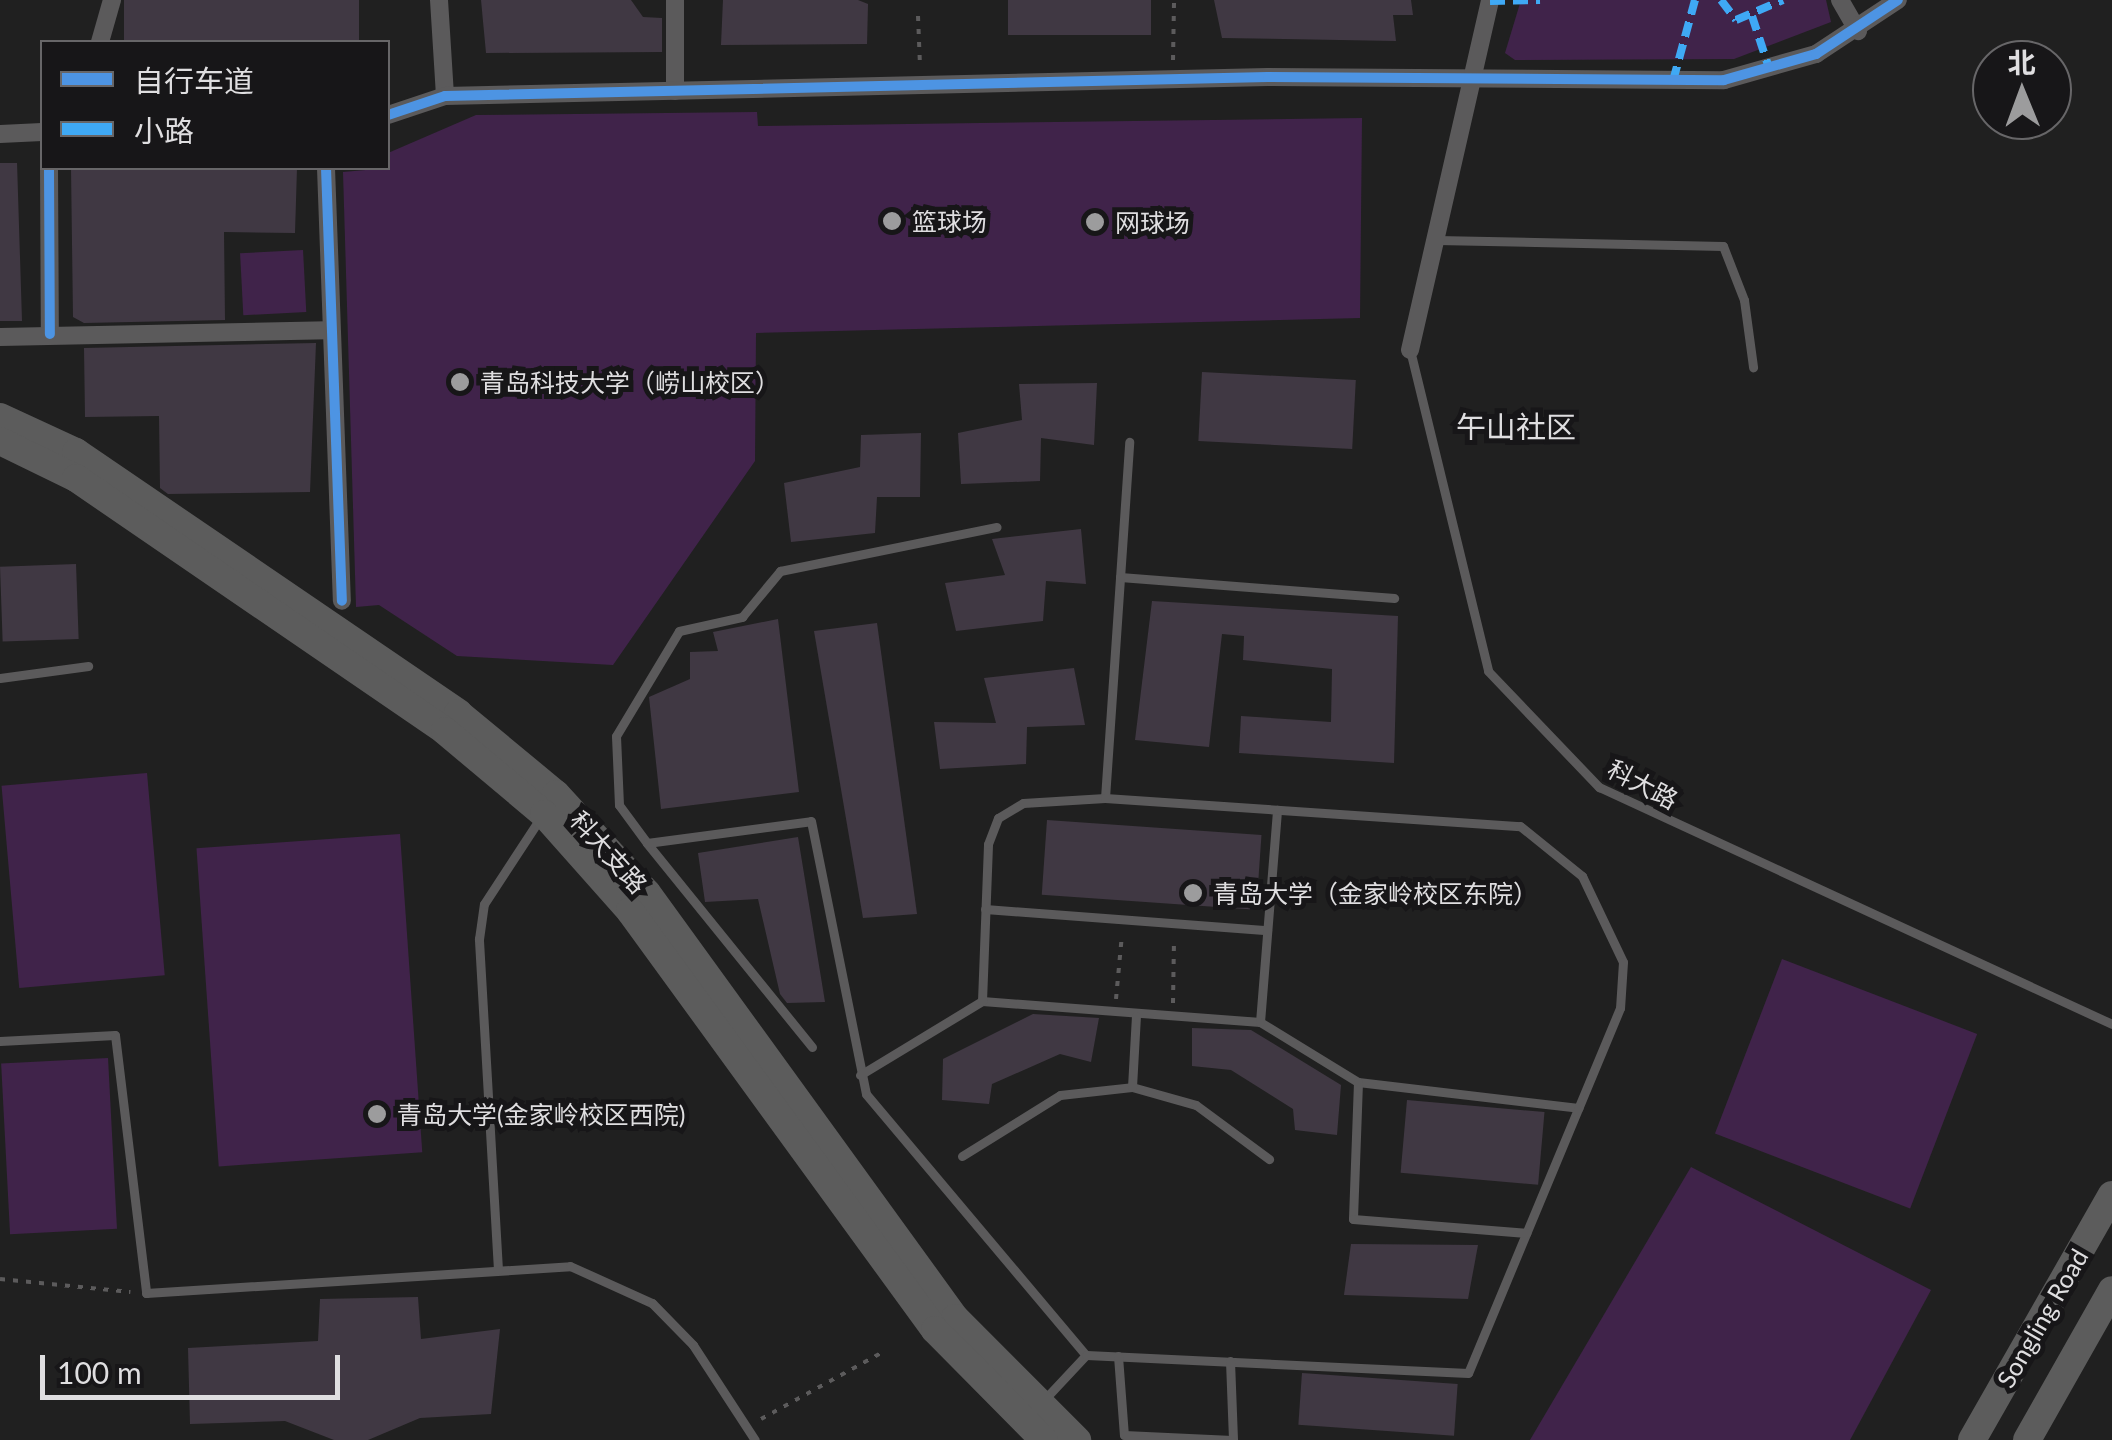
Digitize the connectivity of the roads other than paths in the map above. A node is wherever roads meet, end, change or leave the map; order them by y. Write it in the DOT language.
graph roads {
  1 [pos="112,0"];
  2 [pos="440,0"];
  3 [pos="675,0"];
  4 [pos="1490,0"];
  5 [pos="1840,0"];
  6 [pos="1898,0"];
  7 [pos="1858,31"];
  8 [pos="101,40"];
  9 [pos="1467,83"];
  10 [pos="675,92"];
  11 [pos="445,96"];
  12 [pos="390,115"];
  13 [pos="40,132"];
  14 [pos="0,134"];
  15 [pos="50,170"];
  16 [pos="326,170"];
  17 [pos="1434,240"];
  18 [pos="327,330"];
  19 [pos="50,334"];
  20 [pos="0,337"];
  21 [pos="1410,350"];
  22 [pos="1753,366"];
  23 [pos="0,417"];
  24 [pos="0,441"];
  25 [pos="1129,442"];
  26 [pos="997,526"];
  27 [pos="1120,577"];
  28 [pos="1394,598"];
  29 [pos="342,601"];
  30 [pos="88,666"];
  31 [pos="0,678"];
  32 [pos="1105,798"];
  33 [pos="550,804"];
  34 [pos="1277,810"];
  35 [pos="647,843"];
  36 [pos="985,909"];
  37 [pos="1267,930"];
  38 [pos="982,1001"];
  39 [pos="1136,1016"];
  40 [pos="1260,1022"];
  41 [pos="2112,1024"];
  42 [pos="0,1041"];
  43 [pos="812,1048"];
  44 [pos="860,1075"];
  45 [pos="1358,1082"];
  46 [pos="1132,1087"];
  47 [pos="1578,1108"];
  48 [pos="962,1156"];
  49 [pos="1269,1159"];
  50 [pos="2112,1195"];
  51 [pos="1526,1233"];
  52 [pos="498,1270"];
  53 [pos="2112,1290"];
  54 [pos="1086,1354"];
  55 [pos="1118,1356"];
  56 [pos="1230,1361"];
  57 [pos="1036,1422"];
  58 [pos="755,1440"];
  59 [pos="1077,1440"];
  60 [pos="1232,1440"];
  61 [pos="1972,1440"];
  62 [pos="2027,1440"];
  1 -- 8 [label="street"];
  2 -- 11 [label="street"];
  3 -- 10 [label="street"];
  4 -- 9 [label="street"];
  5 -- 7 [label="street"];
  6 -- 7 [label="street"];
  7 -- 9 [label="street"];
  9 -- 10 [label="street"];
  9 -- 17 [label="street"];
  10 -- 11 [label="street"];
  11 -- 12 [label="street"];
  13 -- 14 [label="street"];
  15 -- 19 [label="street"];
  16 -- 18 [label="street"];
  17 -- 21 [label="street"];
  17 -- 22 [label="lane"];
  18 -- 19 [label="street"];
  18 -- 29 [label="street"];
  19 -- 20 [label="street"];
  21 -- 41 [label="lane, 科大路"];
  23 -- 33 [label="main road, 科大支路"];
  24 -- 33 [label="main road, 科大支路"];
  25 -- 27 [label="lane"];
  26 -- 35 [label="lane"];
  27 -- 28 [label="lane"];
  27 -- 32 [label="lane"];
  30 -- 31 [label="lane"];
  32 -- 34 [label="lane"];
  32 -- 36 [label="lane"];
  33 -- 52 [label="lane"];
  33 -- 57 [label="main road, 科大支路"];
  34 -- 37 [label="lane"];
  34 -- 47 [label="lane"];
  35 -- 43 [label="lane"];
  35 -- 44 [label="lane"];
  36 -- 37 [label="lane"];
  36 -- 38 [label="lane"];
  37 -- 40 [label="lane"];
  38 -- 39 [label="lane"];
  38 -- 44 [label="lane"];
  39 -- 40 [label="lane"];
  39 -- 46 [label="lane"];
  40 -- 45 [label="lane"];
  42 -- 52 [label="lane"];
  44 -- 54 [label="lane"];
  45 -- 47 [label="lane"];
  45 -- 51 [label="lane"];
  46 -- 48 [label="lane"];
  46 -- 49 [label="lane"];
  47 -- 51 [label="lane"];
  50 -- 61 [label="main road, Songling Road"];
  51 -- 56 [label="lane"];
  52 -- 58 [label="lane"];
  53 -- 62 [label="main road, Songling Road"];
  54 -- 55 [label="lane"];
  54 -- 57 [label="lane"];
  55 -- 56 [label="lane"];
  55 -- 60 [label="lane"];
  56 -- 60 [label="lane"];
  57 -- 59 [label="main road, 科大支路"];
}
